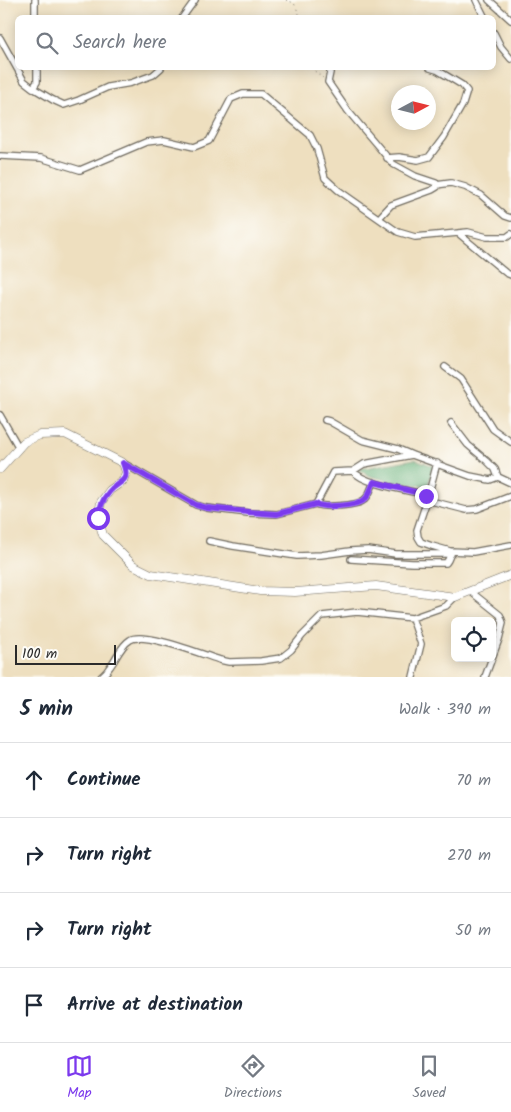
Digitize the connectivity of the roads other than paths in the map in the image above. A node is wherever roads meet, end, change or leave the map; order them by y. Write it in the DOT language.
graph roads {
  1 [pos="35,0"];
  2 [pos="195,0"];
  3 [pos="476,0"];
  4 [pos="490,0"];
  5 [pos="35,15"];
  6 [pos="184,15"];
  7 [pos="484,15"];
  8 [pos="511,20"];
  9 [pos="496,37"];
  10 [pos="0,38"];
  11 [pos="511,59"];
  12 [pos="15,65"];
  13 [pos="18,70"];
  14 [pos="37,70"];
  15 [pos="159,70"];
  16 [pos="331,70"];
  17 [pos="437,70"];
  18 [pos="33,88"];
  19 [pos="0,156"];
  20 [pos="388,158"];
  21 [pos="436,185"];
  22 [pos="379,218"];
  23 [pos="511,218"];
  24 [pos="458,233"];
  25 [pos="511,234"];
  26 [pos="511,275"];
  27 [pos="445,367"];
  28 [pos="0,415"];
  29 [pos="325,420"];
  30 [pos="451,423"];
  31 [pos="511,442"];
  32 [pos="19,448"];
  33 [pos="412,455"];
  34 [pos="123,463"];
  35 [pos="437,463"];
  36 [pos="0,468"];
  37 [pos="353,471"];
  38 [pos="498,476"];
  39 [pos="374,482"];
  40 [pos="511,483"];
  41 [pos="511,496"];
  42 [pos="427,500"];
  43 [pos="316,504"];
  44 [pos="209,541"];
  45 [pos="511,545"];
  46 [pos="451,552"];
  47 [pos="351,559"];
  48 [pos="511,575"];
  49 [pos="470,591"];
  50 [pos="455,597"];
  51 [pos="412,618"];
  52 [pos="101,677"];
  53 [pos="413,677"];
  54 [pos="485,677"];
  1 -- 5 [label="street"];
  2 -- 6 [label="street"];
  3 -- 7 [label="street"];
  4 -- 8 [label="street"];
  9 -- 11 [label="street"];
  10 -- 12 [label="street"];
  13 -- 18 [label="street"];
  14 -- 18 [label="street"];
  15 -- 18 [label="street"];
  16 -- 20 [label="street"];
  17 -- 20 [label="street"];
  19 -- 22 [label="street"];
  20 -- 21 [label="street"];
  21 -- 22 [label="street"];
  21 -- 23 [label="street"];
  22 -- 24 [label="street"];
  24 -- 25 [label="street"];
  24 -- 26 [label="street"];
  27 -- 31 [label="street"];
  28 -- 32 [label="street"];
  29 -- 33 [label="street"];
  30 -- 38 [label="street"];
  32 -- 34 [label="street"];
  32 -- 36 [label="street"];
  33 -- 35 [label="street"];
  33 -- 37 [label="street"];
  34 -- 43 [label="street"];
  34 -- 50 [label="street"];
  35 -- 38 [label="street"];
  35 -- 42 [label="street"];
  37 -- 39 [label="street"];
  37 -- 43 [label="street"];
  38 -- 40 [label="street"];
  39 -- 42 [label="street"];
  39 -- 43 [label="street"];
  41 -- 42 [label="street"];
  42 -- 46 [label="street"];
  44 -- 46 [label="street"];
  45 -- 46 [label="street"];
  46 -- 47 [label="street"];
  48 -- 49 [label="street"];
  49 -- 50 [label="street"];
  49 -- 54 [label="street"];
  50 -- 51 [label="street"];
  51 -- 52 [label="street"];
  51 -- 53 [label="street"];
}
